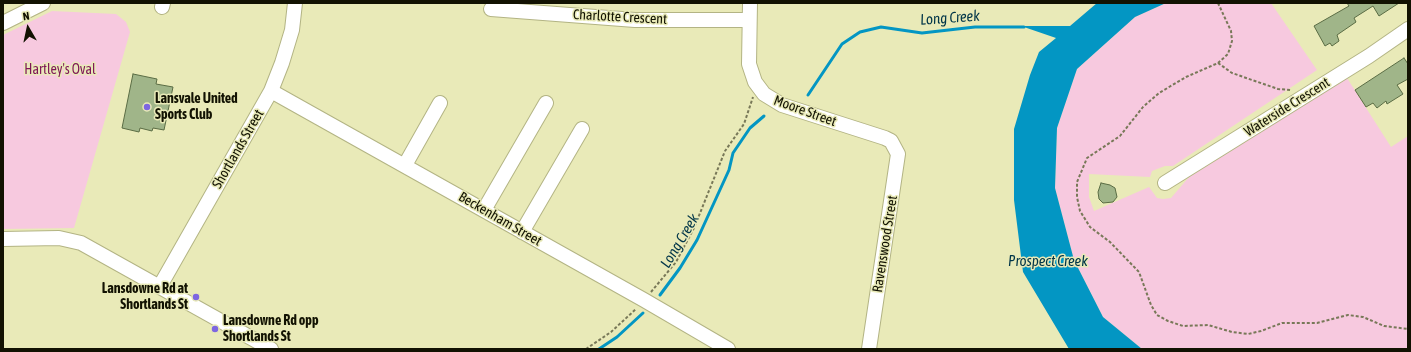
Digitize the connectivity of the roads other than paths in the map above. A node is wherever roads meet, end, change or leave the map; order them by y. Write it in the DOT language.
graph roads {
  1 [pos="43,3"];
  2 [pos="295,3"];
  3 [pos="750,3"];
  4 [pos="490,9"];
  5 [pos="750,20"];
  6 [pos="3,23"];
  7 [pos="1408,29"];
  8 [pos="271,91"];
  9 [pos="440,103"];
  10 [pos="546,103"];
  11 [pos="582,129"];
  12 [pos="891,141"];
  13 [pos="405,165"];
  14 [pos="1165,183"];
  15 [pos="484,210"];
  16 [pos="522,232"];
  17 [pos="3,239"];
  18 [pos="160,286"];
  19 [pos="271,349"];
  20 [pos="728,349"];
  21 [pos="869,349"];
  1 -- 6 [label="street"];
  2 -- 8 [label="street, Shortlands Street"];
  3 -- 5 [label="street, Moore Street"];
  4 -- 5 [label="street, Charlotte Crescent"];
  5 -- 12 [label="street, Moore Street"];
  7 -- 14 [label="street, Waterside Crescent"];
  8 -- 13 [label="street, Beckenham Street"];
  8 -- 18 [label="street, Shortlands Street"];
  9 -- 13 [label="street"];
  10 -- 15 [label="street"];
  11 -- 16 [label="street"];
  12 -- 21 [label="street, Ravenswood Street"];
  13 -- 15 [label="street, Beckenham Street"];
  15 -- 16 [label="street, Beckenham Street"];
  16 -- 20 [label="street, Beckenham Street"];
  17 -- 18 [label="street"];
  18 -- 19 [label="street"];
}
